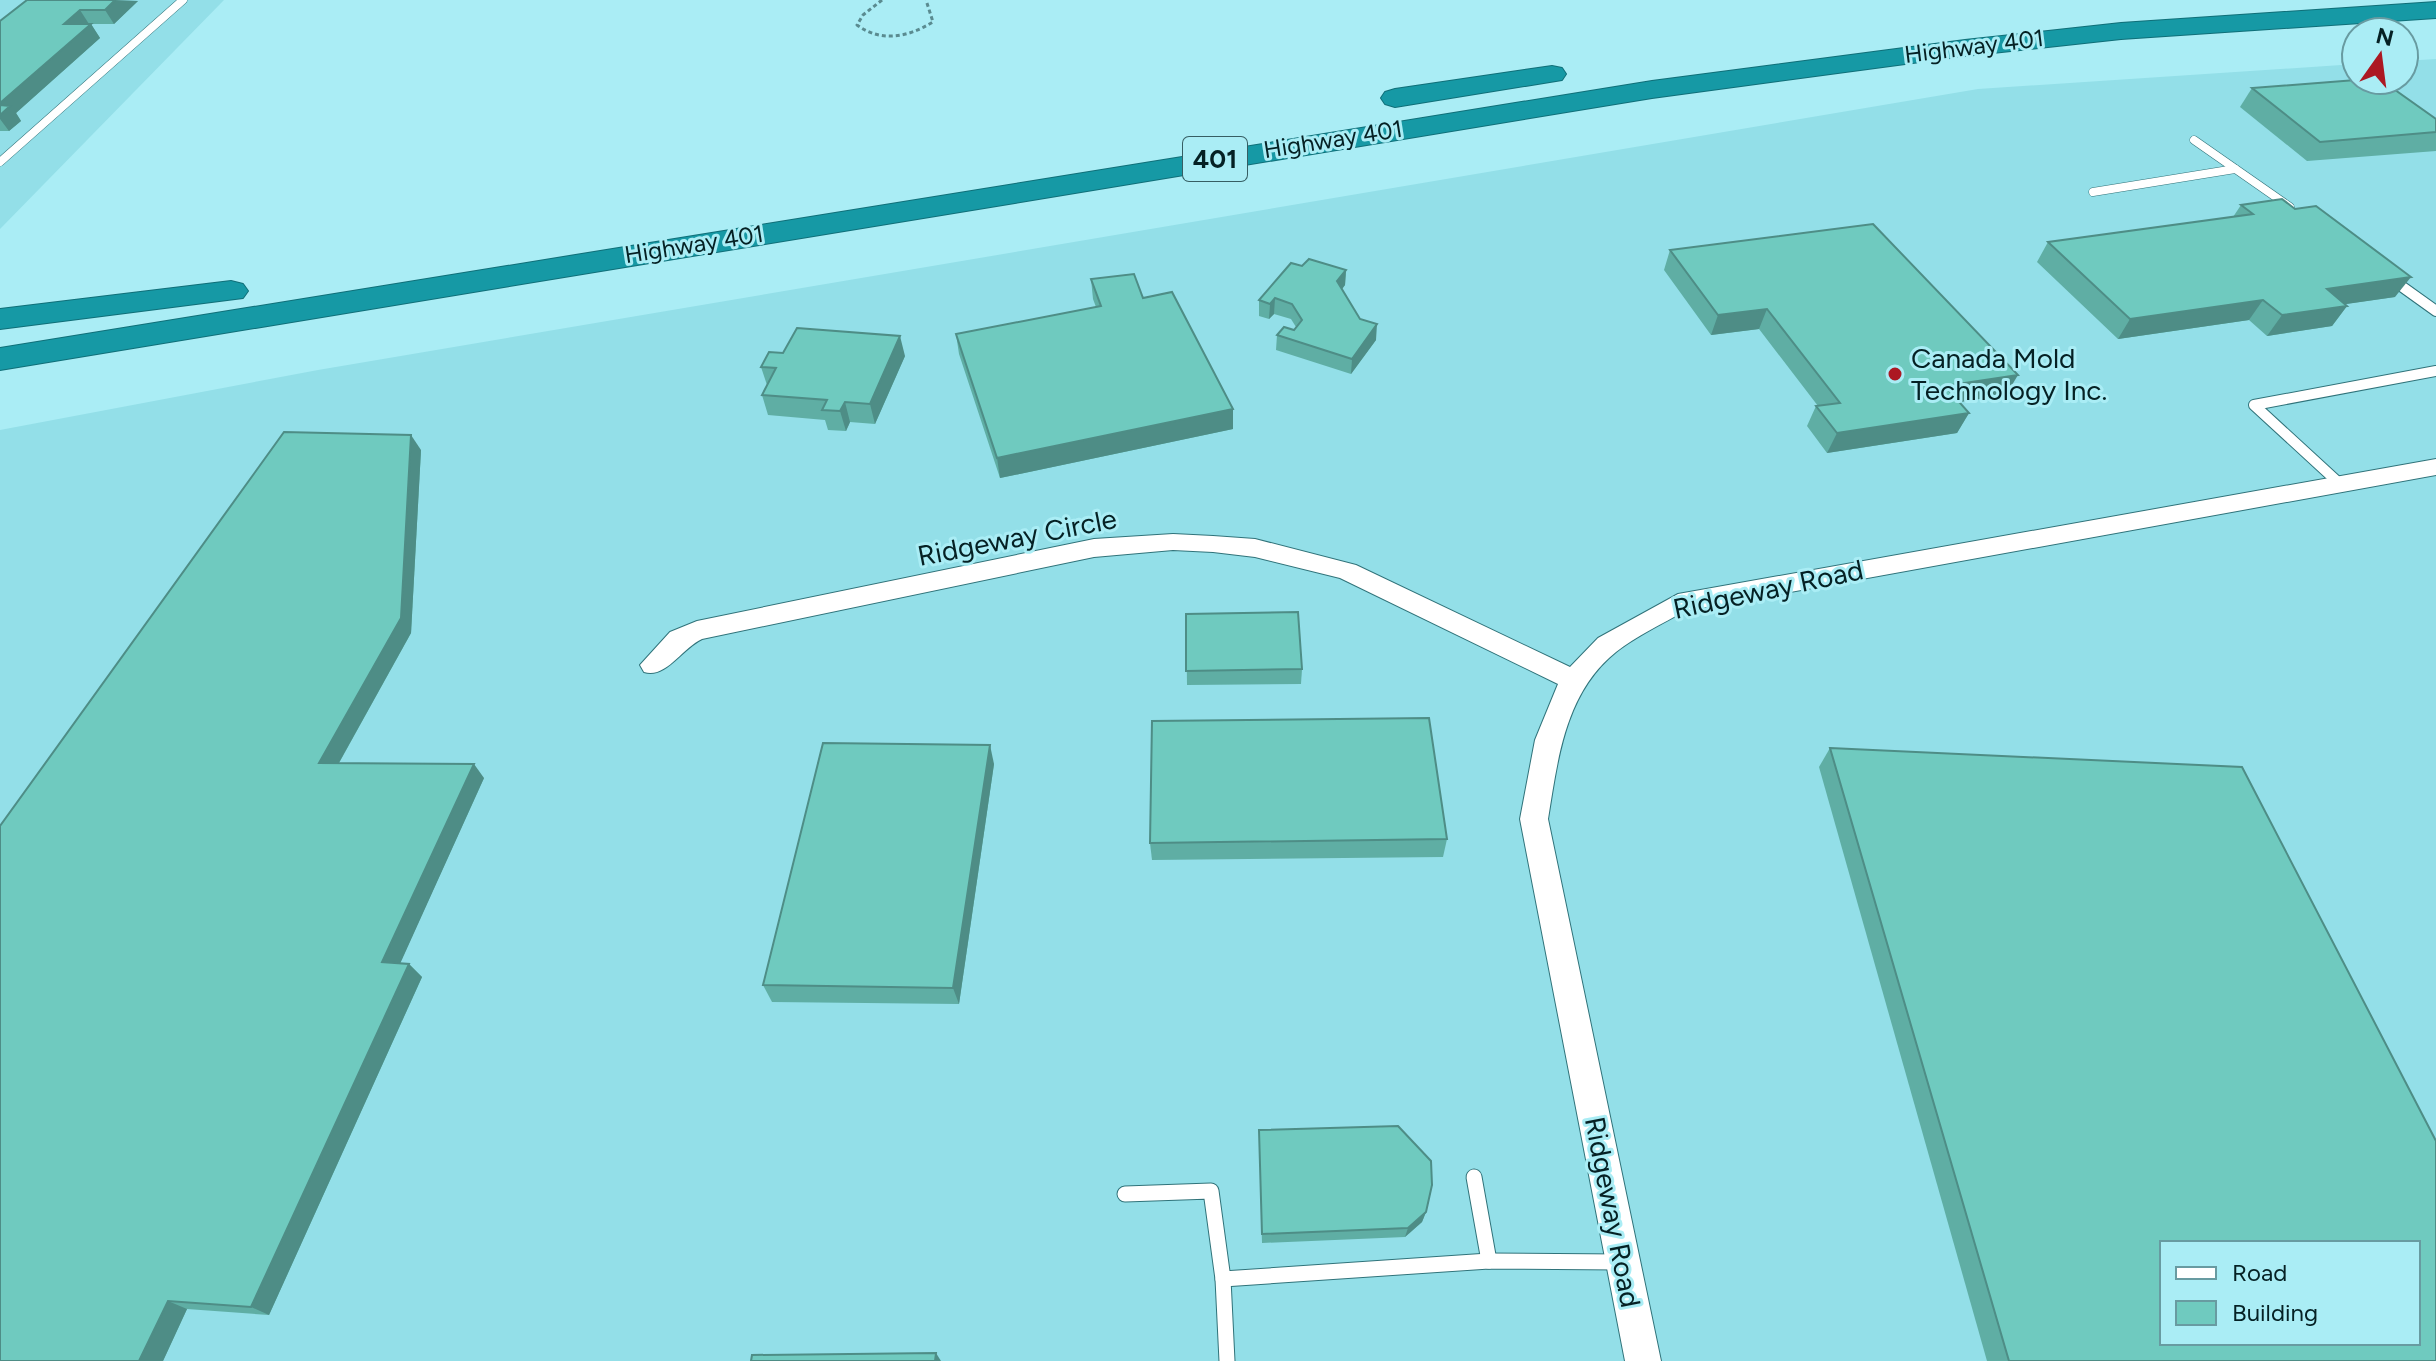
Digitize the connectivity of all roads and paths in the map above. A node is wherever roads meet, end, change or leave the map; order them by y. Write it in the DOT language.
graph roads {
  1 [pos="183,0"];
  2 [pos="882,0"];
  3 [pos="926,0"];
  4 [pos="2154,0"];
  5 [pos="2138,1"];
  6 [pos="2436,10"];
  7 [pos="1574,70"];
  8 [pos="1372,102"];
  9 [pos="2194,140"];
  10 [pos="1060,155"];
  11 [pos="0,162"];
  12 [pos="2235,169"];
  13 [pos="2093,192"];
  14 [pos="2298,213"];
  15 [pos="2386,275"];
  16 [pos="277,286"];
  17 [pos="2436,311"];
  18 [pos="0,319"];
  19 [pos="230,320"];
  20 [pos="0,331"];
  21 [pos="0,359"];
  22 [pos="0,369"];
  23 [pos="2436,371"];
  24 [pos="2436,467"];
  25 [pos="2340,484"];
  26 [pos="653,665"];
  27 [pos="1573,680"];
  28 [pos="1474,1177"];
  29 [pos="1125,1194"];
  30 [pos="1489,1261"];
  31 [pos="1623,1262"];
  32 [pos="1223,1279"];
  33 [pos="1227,1361"];
  34 [pos="1643,1361"];
  1 -- 11 [label="lane"];
  2 -- 3 [label="path"];
  4 -- 5 [label="highway"];
  6 -- 19 [label="highway, Highway 401 / 401"];
  7 -- 8 [label="highway, Highway 401"];
  9 -- 12 [label="lane"];
  10 -- 16 [label="highway, Highway 401"];
  12 -- 13 [label="lane"];
  12 -- 14 [label="lane"];
  15 -- 17 [label="lane"];
  16 -- 18 [label="highway"];
  16 -- 20 [label="highway, Highway 401"];
  19 -- 21 [label="highway, Highway 401 / 401"];
  19 -- 22 [label="highway"];
  23 -- 25 [label="lane"];
  24 -- 25 [label="street, Ridgeway Road"];
  25 -- 27 [label="street, Ridgeway Road"];
  26 -- 27 [label="street, Ridgeway Circle"];
  27 -- 31 [label="street, Ridgeway Road"];
  28 -- 30 [label="lane"];
  29 -- 32 [label="lane"];
  30 -- 31 [label="lane"];
  30 -- 32 [label="lane"];
  31 -- 34 [label="street, Ridgeway Road"];
  32 -- 33 [label="lane"];
}
